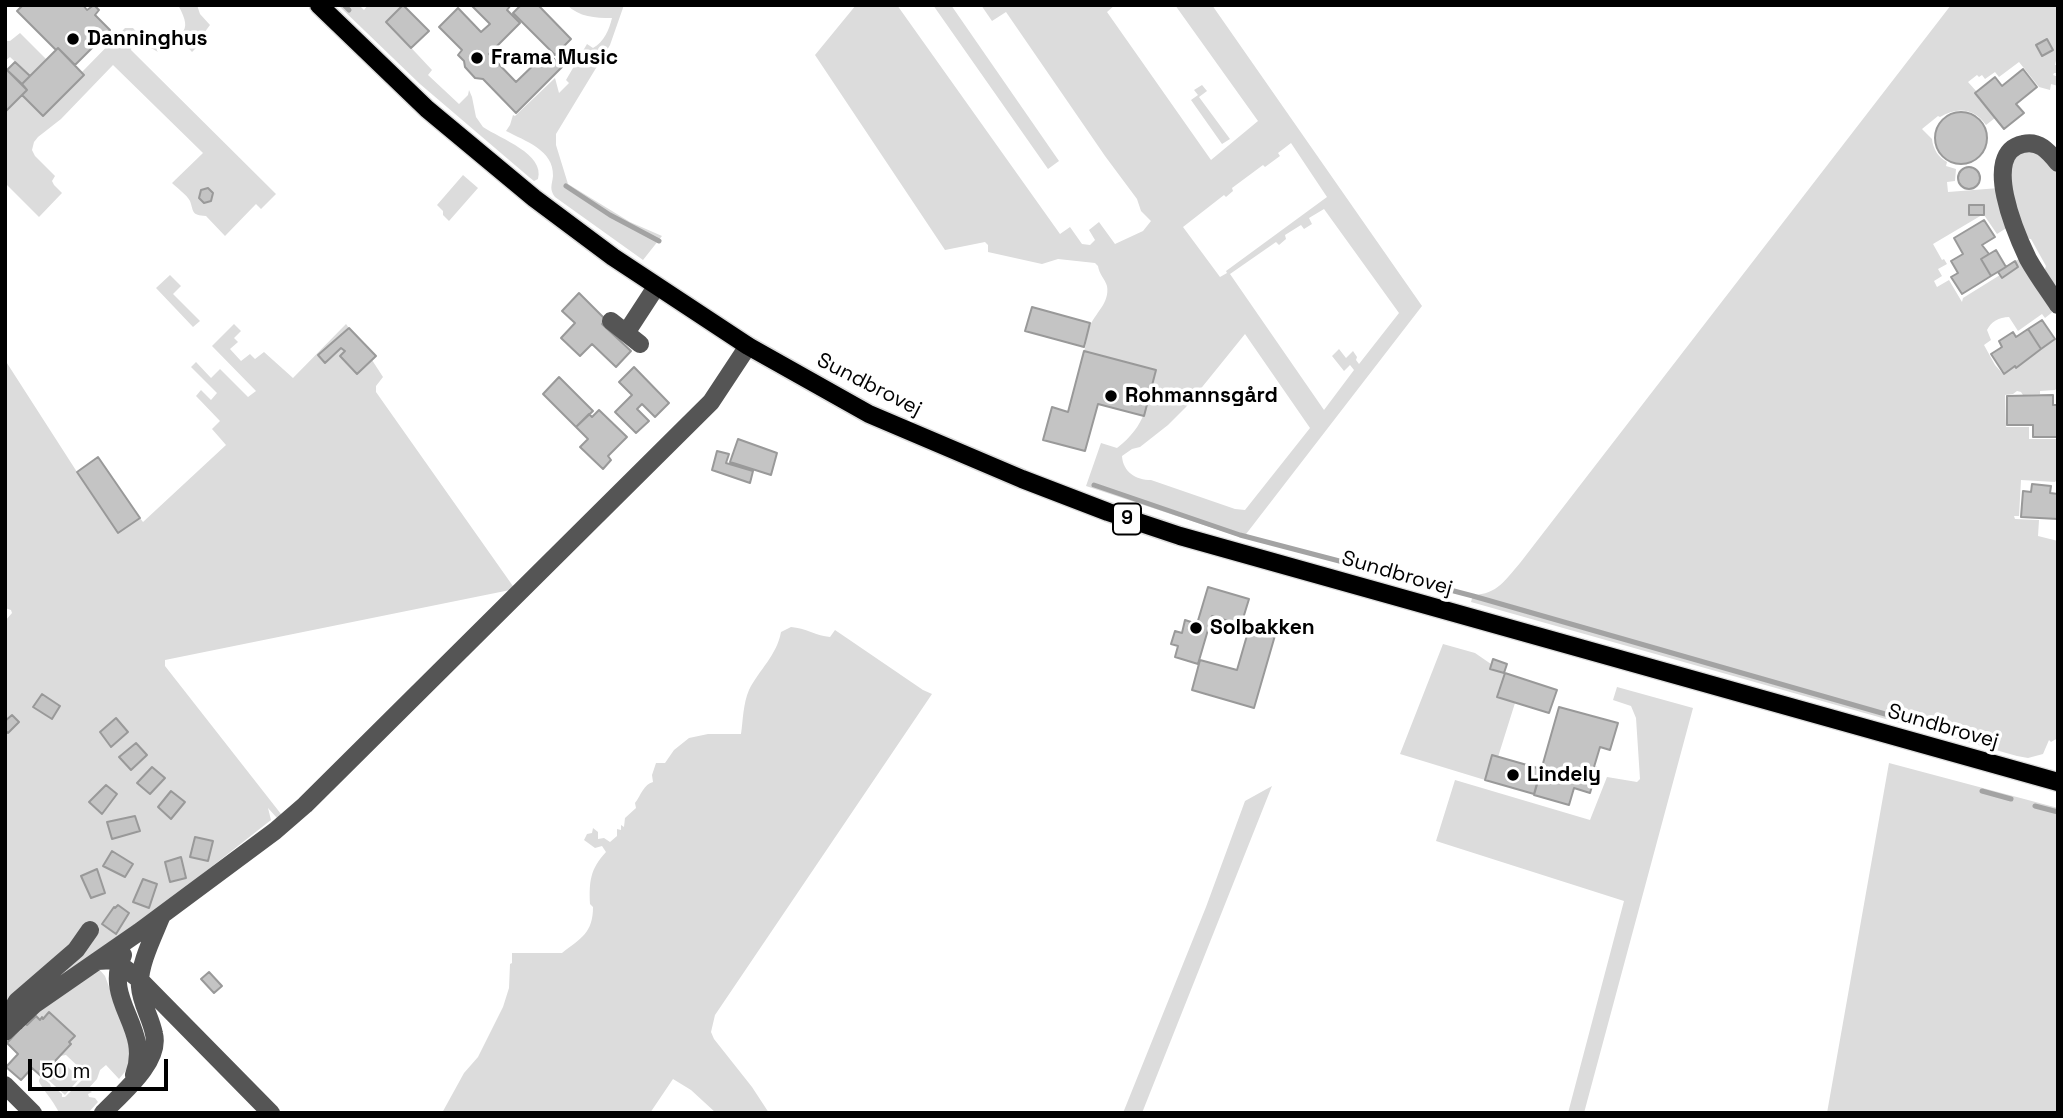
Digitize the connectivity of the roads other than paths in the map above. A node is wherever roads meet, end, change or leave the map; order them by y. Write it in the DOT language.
graph roads {
  1 [pos="319,5"];
  2 [pos="2058,163"];
  3 [pos="656,287"];
  4 [pos="2058,304"];
  5 [pos="611,321"];
  6 [pos="748,346"];
  7 [pos="2058,782"];
  8 [pos="162,915"];
  9 [pos="90,930"];
  10 [pos="139,932"];
  11 [pos="97,961"];
  12 [pos="119,962"];
  13 [pos="140,980"];
  14 [pos="10,1027"];
  15 [pos="130,1084"];
  16 [pos="5,1085"];
  17 [pos="33,1113"];
  18 [pos="103,1113"];
  19 [pos="271,1113"];
  1 -- 3 [label="main road, Sundbrovej / 9"];
  2 -- 4 [label="street"];
  3 -- 5 [label="street"];
  3 -- 6 [label="main road, Sundbrovej / 9"];
  6 -- 7 [label="main road, Sundbrovej / 9"];
  6 -- 8 [label="street"];
  8 -- 10 [label="street"];
  8 -- 13 [label="street"];
  9 -- 14 [label="street"];
  10 -- 11 [label="street"];
  10 -- 12 [label="street"];
  11 -- 12 [label="street"];
  11 -- 14 [label="street"];
  12 -- 13 [label="street"];
  12 -- 15 [label="street"];
  13 -- 15 [label="street"];
  13 -- 19 [label="street"];
  15 -- 18 [label="street"];
  16 -- 17 [label="street"];
}
